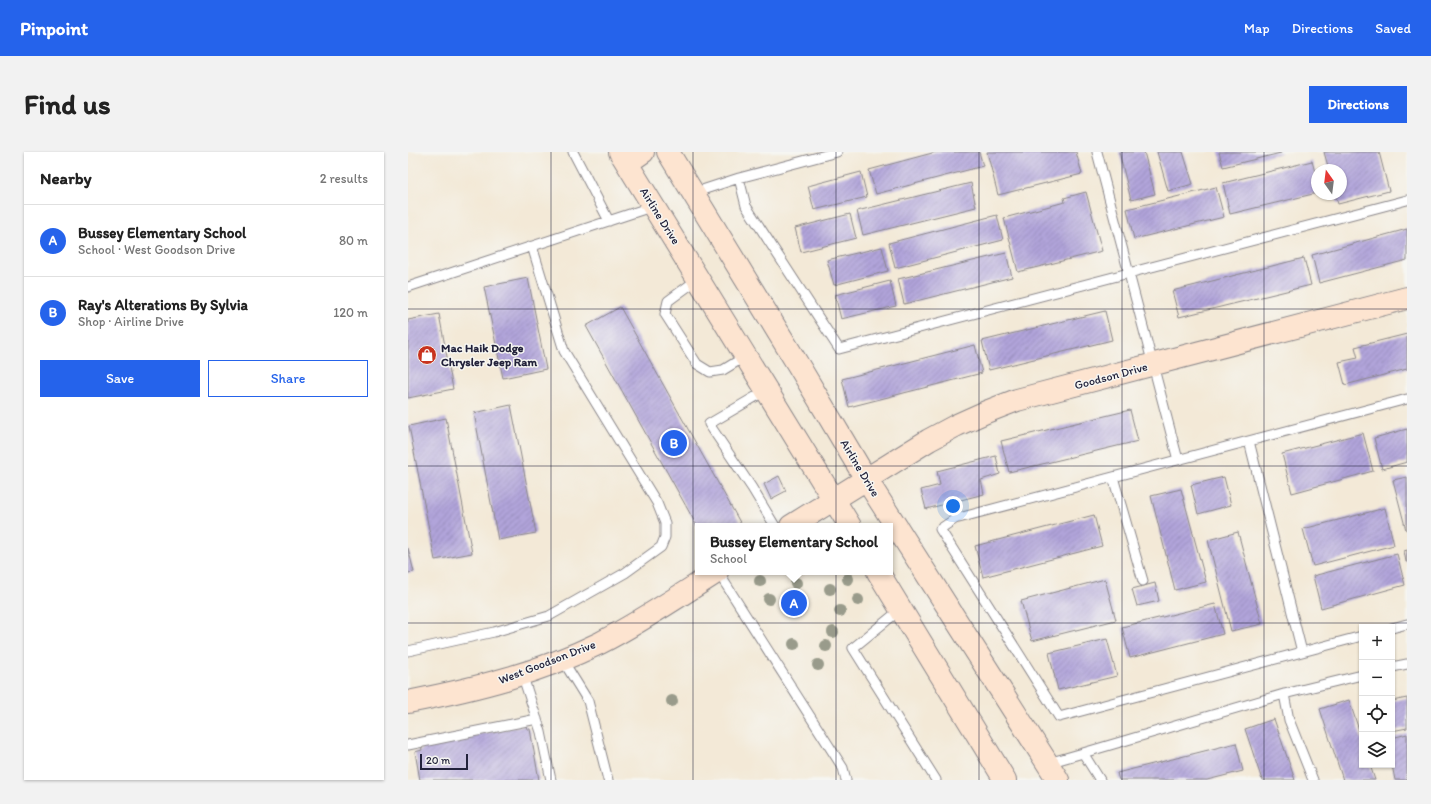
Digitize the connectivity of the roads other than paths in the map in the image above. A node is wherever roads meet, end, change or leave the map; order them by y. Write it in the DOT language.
graph roads {
  1 [pos="573,152"];
  2 [pos="668,152"];
  3 [pos="837,152"];
  4 [pos="1097,152"];
  5 [pos="630,156"];
  6 [pos="739,178"];
  7 [pos="692,193"];
  8 [pos="1407,200"];
  9 [pos="654,206"];
  10 [pos="609,221"];
  11 [pos="532,246"];
  12 [pos="1129,273"];
  13 [pos="698,279"];
  14 [pos="408,287"];
  15 [pos="1407,298"];
  16 [pos="746,356"];
  17 [pos="1153,365"];
  18 [pos="767,390"];
  19 [pos="1407,399"];
  20 [pos="1249,441"];
  21 [pos="1178,460"];
  22 [pos="1114,476"];
  23 [pos="866,480"];
  24 [pos="834,499"];
  25 [pos="773,523"];
  26 [pos="796,523"];
  27 [pos="848,523"];
  28 [pos="713,575"];
  29 [pos="720,575"];
  30 [pos="880,575"];
  31 [pos="1143,581"];
  32 [pos="901,608"];
  33 [pos="1407,624"];
  34 [pos="1395,627"];
  35 [pos="1359,637"];
  36 [pos="408,651"];
  37 [pos="1302,652"];
  38 [pos="562,659"];
  39 [pos="1407,664"];
  40 [pos="1395,666"];
  41 [pos="522,674"];
  42 [pos="1359,676"];
  43 [pos="1284,694"];
  44 [pos="408,702"];
  45 [pos="537,719"];
  46 [pos="408,745"];
  47 [pos="1083,753"];
  48 [pos="1053,772"];
  49 [pos="551,780"];
  50 [pos="608,780"];
  51 [pos="846,780"];
  52 [pos="936,780"];
  53 [pos="1005,780"];
  54 [pos="1100,780"];
  55 [pos="1313,780"];
  1 -- 10 [label="lane"];
  2 -- 7 [label="main road, Airline Drive"];
  3 -- 6 [label="lane"];
  4 -- 12 [label="lane"];
  5 -- 9 [label="main road, Airline Drive"];
  6 -- 7 [label="lane"];
  6 -- 12 [label="lane"];
  7 -- 23 [label="main road, Airline Drive"];
  8 -- 12 [label="lane"];
  9 -- 10 [label="lane"];
  9 -- 13 [label="main road, Airline Drive"];
  10 -- 11 [label="lane"];
  11 -- 14 [label="lane"];
  11 -- 36 [label="lane"];
  12 -- 17 [label="lane"];
  13 -- 16 [label="main road, Airline Drive"];
  13 -- 16 [label="lane"];
  15 -- 17 [label="main road, Goodson Drive"];
  16 -- 18 [label="main road, Airline Drive"];
  17 -- 21 [label="lane"];
  17 -- 23 [label="main road, Goodson Drive"];
  18 -- 24 [label="main road, Airline Drive"];
  18 -- 25 [label="lane"];
  19 -- 20 [label="lane"];
  20 -- 21 [label="lane"];
  20 -- 37 [label="lane"];
  21 -- 22 [label="lane"];
  22 -- 31 [label="lane"];
  22 -- 37 [label="lane"];
  23 -- 24 [label="main road, Goodson Drive"];
  23 -- 48 [label="main road, Airline Drive"];
  24 -- 26 [label="main road"];
  24 -- 27 [label="main road, Airline Drive"];
  28 -- 38 [label="main road, West Goodson Drive"];
  29 -- 51 [label="lane"];
  30 -- 32 [label="main road"];
  32 -- 52 [label="lane"];
  32 -- 53 [label="main road"];
  33 -- 34 [label="lane"];
  35 -- 37 [label="lane"];
  38 -- 41 [label="main road, West Goodson Drive"];
  38 -- 50 [label="lane"];
  39 -- 40 [label="lane"];
  41 -- 44 [label="main road, West Goodson Drive"];
  41 -- 45 [label="lane"];
  42 -- 43 [label="lane"];
  43 -- 47 [label="lane"];
  43 -- 55 [label="lane"];
  45 -- 46 [label="lane"];
  45 -- 49 [label="lane"];
  47 -- 48 [label="lane"];
  47 -- 54 [label="lane"];
}
